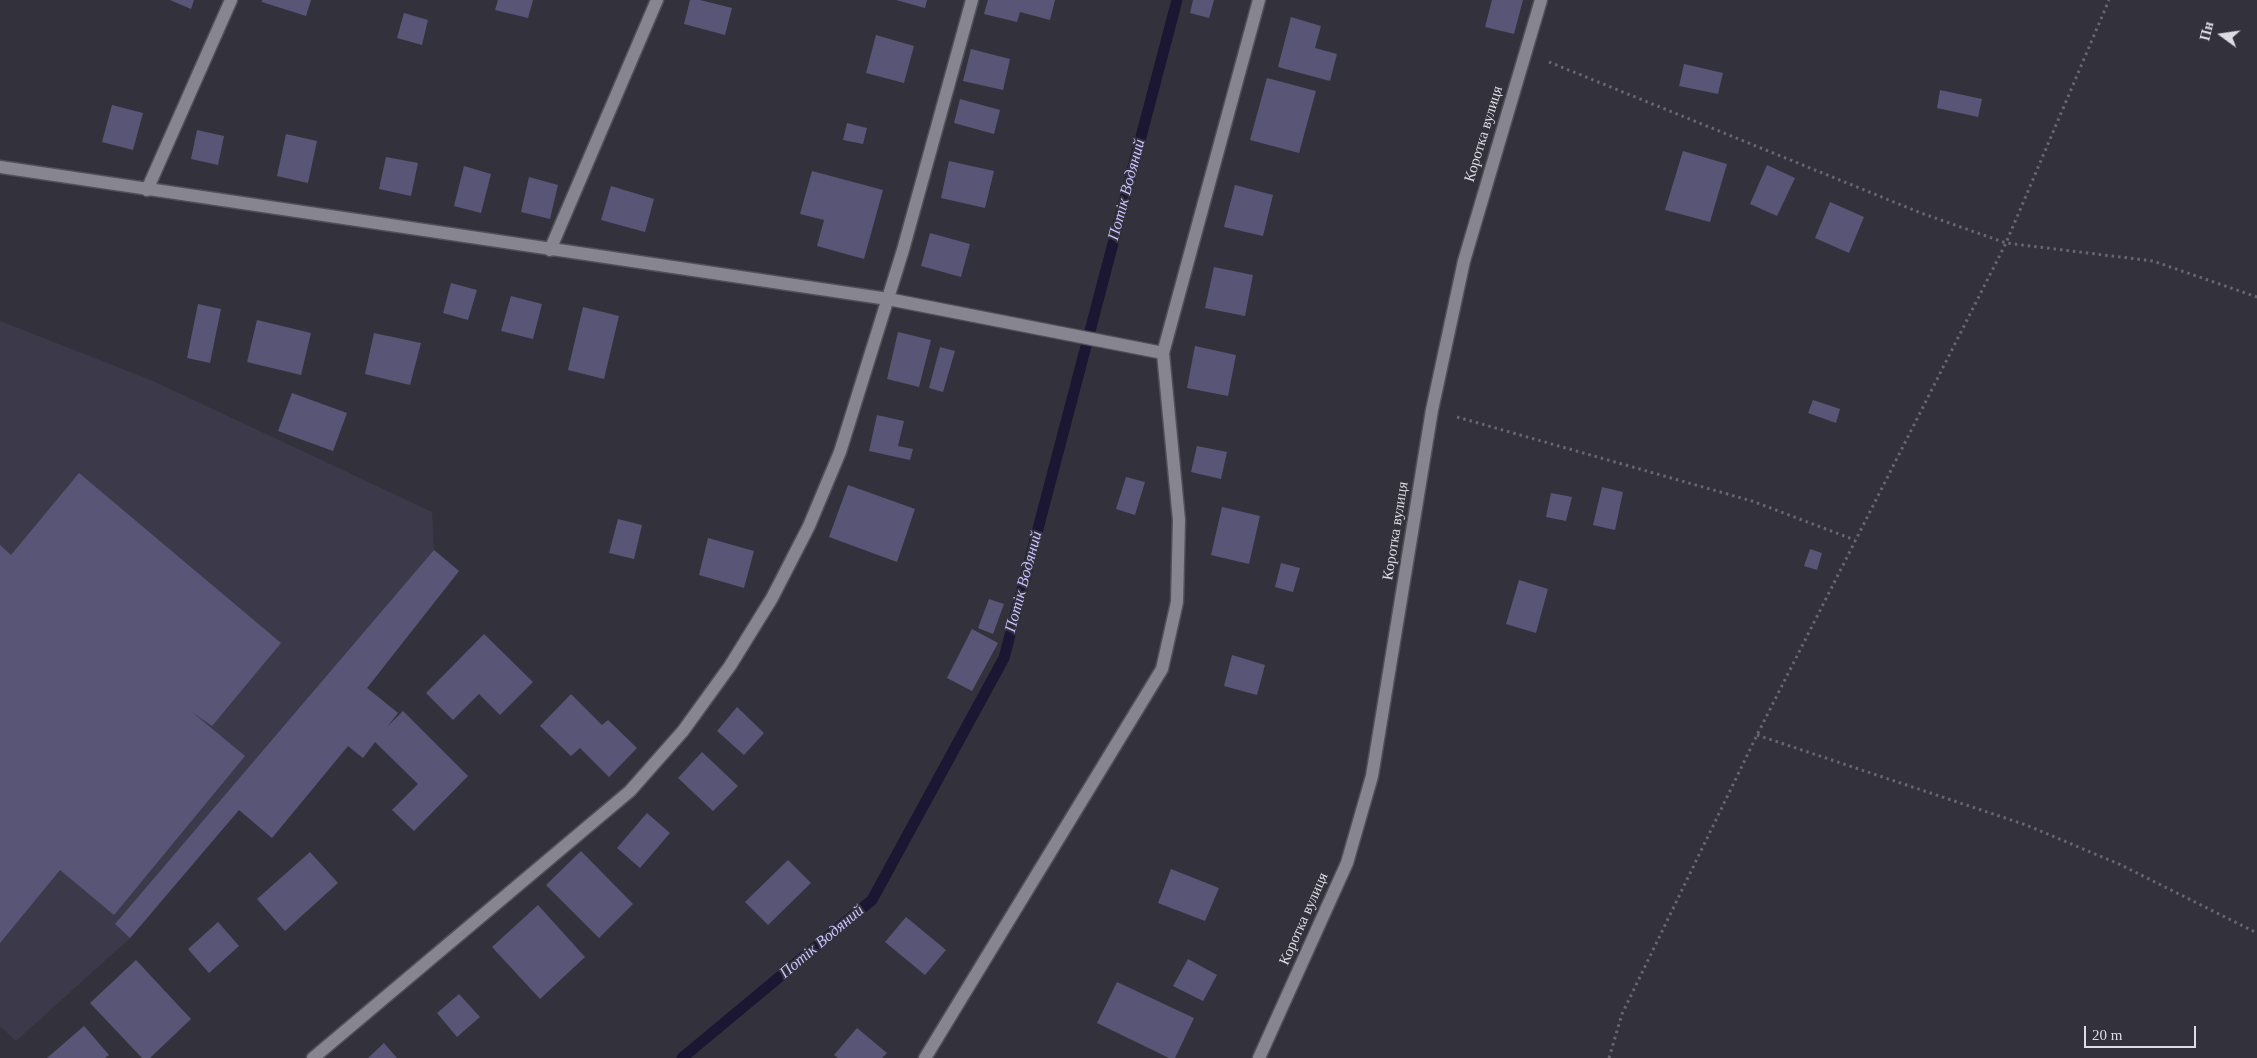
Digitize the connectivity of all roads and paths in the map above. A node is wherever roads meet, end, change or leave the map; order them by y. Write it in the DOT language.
graph roads {
  1 [pos="231,0"];
  2 [pos="657,0"];
  3 [pos="972,0"];
  4 [pos="1259,0"];
  5 [pos="1541,0"];
  6 [pos="2109,0"];
  7 [pos="1525,52"];
  8 [pos="0,167"];
  9 [pos="147,190"];
  10 [pos="2006,243"];
  11 [pos="550,250"];
  12 [pos="2257,297"];
  13 [pos="888,299"];
  14 [pos="1163,353"];
  15 [pos="1432,410"];
  16 [pos="1855,540"];
  17 [pos="1757,735"];
  18 [pos="2257,933"];
  19 [pos="313,1058"];
  20 [pos="925,1058"];
  21 [pos="1259,1058"];
  22 [pos="1608,1058"];
  1 -- 9 [label="street"];
  2 -- 11 [label="street"];
  3 -- 13 [label="street"];
  4 -- 14 [label="street"];
  5 -- 7 [label="street, Коротка вулиця"];
  6 -- 10 [label="path"];
  7 -- 10 [label="path"];
  7 -- 15 [label="street, Коротка вулиця"];
  8 -- 9 [label="street"];
  9 -- 11 [label="street"];
  10 -- 12 [label="path"];
  10 -- 16 [label="path"];
  11 -- 13 [label="street"];
  13 -- 14 [label="street"];
  13 -- 19 [label="street"];
  14 -- 20 [label="street"];
  15 -- 16 [label="path"];
  15 -- 21 [label="street, Коротка вулиця"];
  16 -- 17 [label="path"];
  17 -- 18 [label="path"];
  17 -- 22 [label="path"];
}
